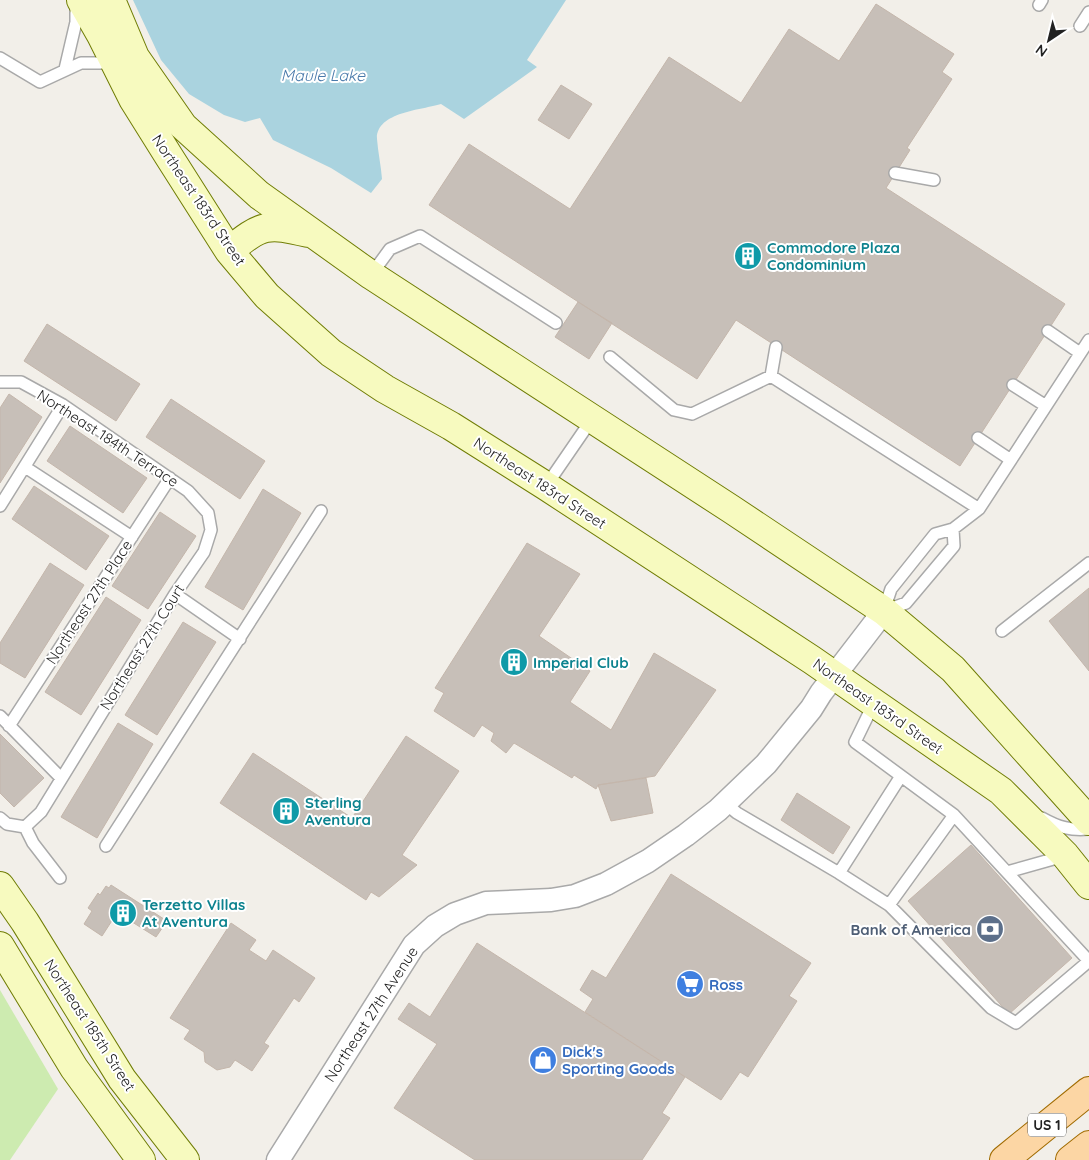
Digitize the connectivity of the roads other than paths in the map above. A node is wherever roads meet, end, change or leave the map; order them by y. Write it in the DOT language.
graph roads {
  1 [pos="75,0"];
  2 [pos="80,0"];
  3 [pos="111,0"];
  4 [pos="1089,12"];
  5 [pos="1080,26"];
  6 [pos="0,58"];
  7 [pos="125,60"];
  8 [pos="65,69"];
  9 [pos="895,173"];
  10 [pos="934,180"];
  11 [pos="314,235"];
  12 [pos="229,251"];
  13 [pos="371,275"];
  14 [pos="556,323"];
  15 [pos="1048,331"];
  16 [pos="1089,340"];
  17 [pos="776,347"];
  18 [pos="1080,354"];
  19 [pos="610,356"];
  20 [pos="771,376"];
  21 [pos="0,382"];
  22 [pos="1013,385"];
  23 [pos="63,405"];
  24 [pos="1046,406"];
  25 [pos="592,419"];
  26 [pos="978,438"];
  27 [pos="1011,460"];
  28 [pos="25,467"];
  29 [pos="170,478"];
  30 [pos="546,486"];
  31 [pos="0,506"];
  32 [pos="979,509"];
  33 [pos="321,510"];
  34 [pos="208,512"];
  35 [pos="953,530"];
  36 [pos="132,537"];
  37 [pos="1089,562"];
  38 [pos="175,594"];
  39 [pos="884,611"];
  40 [pos="1002,631"];
  41 [pos="240,640"];
  42 [pos="834,676"];
  43 [pos="874,703"];
  44 [pos="0,716"];
  45 [pos="9,726"];
  46 [pos="901,776"];
  47 [pos="61,778"];
  48 [pos="1080,800"];
  49 [pos="725,803"];
  50 [pos="1019,810"];
  51 [pos="954,815"];
  52 [pos="0,818"];
  53 [pos="1089,821"];
  54 [pos="25,827"];
  55 [pos="1089,829"];
  56 [pos="106,846"];
  57 [pos="1065,855"];
  58 [pos="1007,872"];
  59 [pos="839,873"];
  60 [pos="60,878"];
  61 [pos="1089,885"];
  62 [pos="0,886"];
  63 [pos="889,905"];
  64 [pos="0,938"];
  65 [pos="0,946"];
  66 [pos="1089,961"];
  67 [pos="102,1048"];
  68 [pos="1089,1091"];
  69 [pos="1089,1146"];
  70 [pos="141,1160"];
  71 [pos="185,1160"];
  72 [pos="278,1160"];
  73 [pos="1004,1160"];
  74 [pos="1070,1160"];
  1 -- 8 [label="lane"];
  2 -- 7 [label="street, Northeast 183rd Street"];
  3 -- 7 [label="street, Northeast 183rd Street"];
  4 -- 5 [label="lane"];
  6 -- 8 [label="lane"];
  7 -- 8 [label="lane"];
  7 -- 11 [label="street, Northeast 183rd Street"];
  7 -- 12 [label="street, Northeast 183rd Street"];
  9 -- 10 [label="lane"];
  11 -- 12 [label="street"];
  11 -- 13 [label="street, Northeast 183rd Street"];
  12 -- 30 [label="street, Northeast 183rd Street"];
  13 -- 14 [label="lane"];
  13 -- 25 [label="street, Northeast 183rd Street"];
  15 -- 18 [label="lane"];
  16 -- 18 [label="lane"];
  17 -- 20 [label="lane"];
  18 -- 24 [label="lane"];
  19 -- 20 [label="lane"];
  20 -- 32 [label="lane"];
  21 -- 23 [label="lane, Northeast 184th Terrace"];
  22 -- 24 [label="lane"];
  23 -- 28 [label="lane"];
  23 -- 29 [label="lane, Northeast 184th Terrace"];
  24 -- 27 [label="lane"];
  25 -- 30 [label="lane"];
  25 -- 39 [label="street, Northeast 183rd Street"];
  26 -- 27 [label="lane"];
  27 -- 32 [label="lane"];
  28 -- 31 [label="lane"];
  28 -- 36 [label="lane"];
  29 -- 34 [label="lane, Northeast 184th Terrace"];
  29 -- 36 [label="lane, Northeast 27th Place"];
  30 -- 42 [label="street, Northeast 183rd Street"];
  32 -- 35 [label="lane"];
  33 -- 41 [label="lane"];
  34 -- 38 [label="lane, Northeast 27th Court"];
  35 -- 39 [label="lane"];
  35 -- 39 [label="lane"];
  36 -- 45 [label="lane, Northeast 27th Place"];
  37 -- 40 [label="lane"];
  38 -- 41 [label="lane"];
  38 -- 47 [label="lane, Northeast 27th Court"];
  39 -- 42 [label="street, Northeast 27th Avenue"];
  39 -- 48 [label="street, Northeast 183rd Street"];
  41 -- 56 [label="lane"];
  42 -- 43 [label="street, Northeast 183rd Street"];
  42 -- 49 [label="street, Northeast 27th Avenue"];
  43 -- 46 [label="lane"];
  43 -- 50 [label="street, Northeast 183rd Street"];
  44 -- 45 [label="lane"];
  45 -- 47 [label="lane"];
  46 -- 51 [label="lane"];
  46 -- 59 [label="lane"];
  47 -- 54 [label="lane, Northeast 27th Court"];
  48 -- 53 [label="street, Northeast 183rd Street"];
  49 -- 59 [label="lane"];
  49 -- 72 [label="street, Northeast 27th Avenue"];
  50 -- 55 [label="lane"];
  50 -- 57 [label="street, Northeast 183rd Street"];
  51 -- 58 [label="lane"];
  51 -- 63 [label="lane"];
  52 -- 54 [label="lane"];
  54 -- 60 [label="lane"];
  57 -- 58 [label="lane"];
  57 -- 61 [label="street, Northeast 183rd Street"];
  58 -- 66 [label="lane"];
  59 -- 63 [label="lane"];
  62 -- 67 [label="street, Northeast 185th Street"];
  63 -- 66 [label="lane"];
  64 -- 67 [label="street"];
  65 -- 70 [label="street"];
  67 -- 71 [label="street, Northeast 185th Street"];
  68 -- 73 [label="main road, US 1"];
  69 -- 74 [label="main road"];
}
